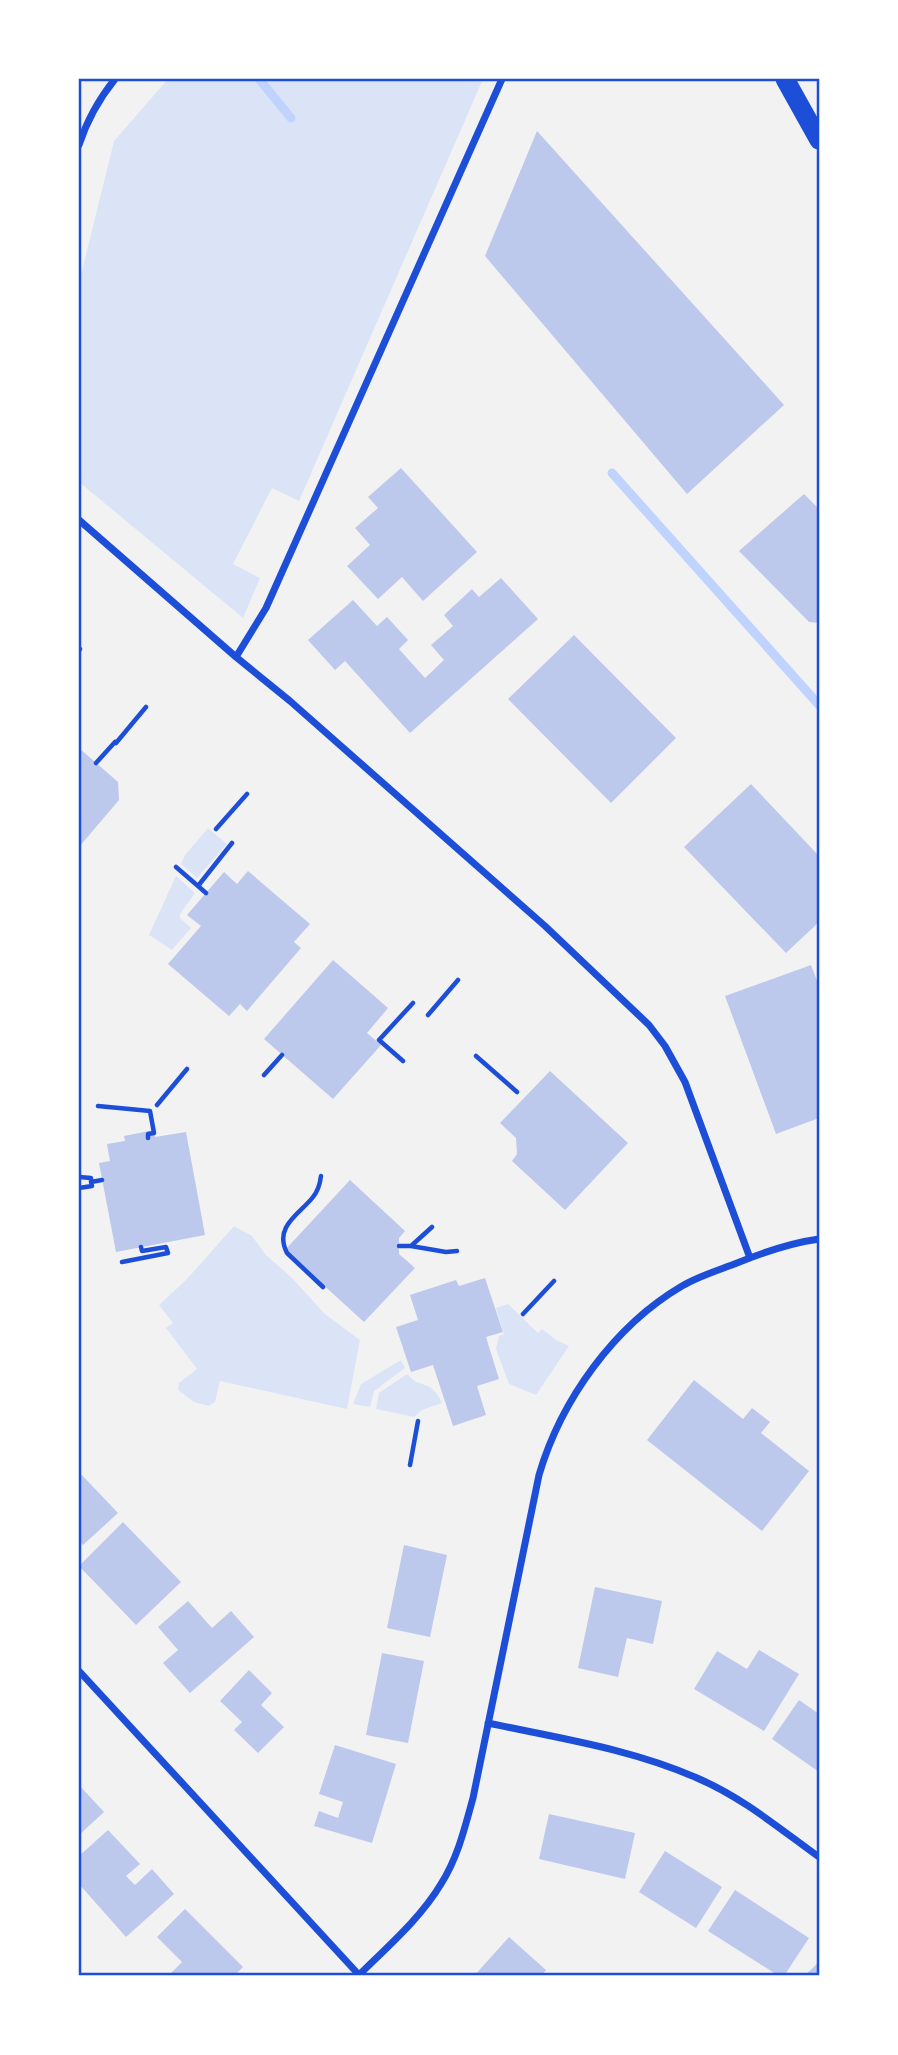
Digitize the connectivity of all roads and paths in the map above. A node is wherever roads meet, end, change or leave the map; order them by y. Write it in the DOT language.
graph roads {
  1 [pos="115,79"];
  2 [pos="502,79"];
  3 [pos="785,79"];
  4 [pos="819,141"];
  5 [pos="79,145"];
  6 [pos="79,520"];
  7 [pos="236,657"];
  8 [pos="146,707"];
  9 [pos="96,763"];
  10 [pos="247,794"];
  11 [pos="216,829"];
  12 [pos="232,843"];
  13 [pos="176,867"];
  14 [pos="198,886"];
  15 [pos="206,893"];
  16 [pos="458,980"];
  17 [pos="413,1003"];
  18 [pos="428,1015"];
  19 [pos="282,1055"];
  20 [pos="476,1056"];
  21 [pos="403,1060"];
  22 [pos="187,1069"];
  23 [pos="264,1075"];
  24 [pos="517,1091"];
  25 [pos="98,1106"];
  26 [pos="150,1111"];
  27 [pos="149,1138"];
  28 [pos="321,1176"];
  29 [pos="79,1177"];
  30 [pos="102,1180"];
  31 [pos="91,1182"];
  32 [pos="79,1188"];
  33 [pos="432,1227"];
  34 [pos="819,1239"];
  35 [pos="399,1246"];
  36 [pos="411,1246"];
  37 [pos="141,1247"];
  38 [pos="457,1251"];
  39 [pos="750,1258"];
  40 [pos="122,1262"];
  41 [pos="554,1281"];
  42 [pos="323,1287"];
  43 [pos="523,1314"];
  44 [pos="418,1421"];
  45 [pos="410,1465"];
  46 [pos="79,1671"];
  47 [pos="488,1723"];
  48 [pos="819,1857"];
  49 [pos="359,1976"];
  1 -- 5 [label="street"];
  2 -- 7 [label="street"];
  3 -- 4 [label="highway"];
  6 -- 7 [label="street"];
  7 -- 39 [label="street"];
  8 -- 9 [label="path"];
  10 -- 11 [label="path"];
  12 -- 14 [label="path"];
  13 -- 14 [label="path"];
  14 -- 15 [label="path"];
  16 -- 18 [label="path"];
  17 -- 21 [label="path"];
  19 -- 23 [label="path"];
  20 -- 24 [label="path"];
  22 -- 26 [label="path"];
  25 -- 26 [label="path"];
  26 -- 27 [label="path"];
  28 -- 42 [label="path"];
  29 -- 31 [label="path"];
  30 -- 31 [label="path"];
  31 -- 32 [label="path"];
  33 -- 36 [label="path"];
  34 -- 39 [label="street"];
  35 -- 36 [label="path"];
  36 -- 38 [label="path"];
  37 -- 40 [label="path"];
  39 -- 47 [label="street"];
  41 -- 43 [label="path"];
  44 -- 45 [label="path"];
  46 -- 49 [label="street"];
  47 -- 48 [label="street"];
  47 -- 49 [label="street"];
}
